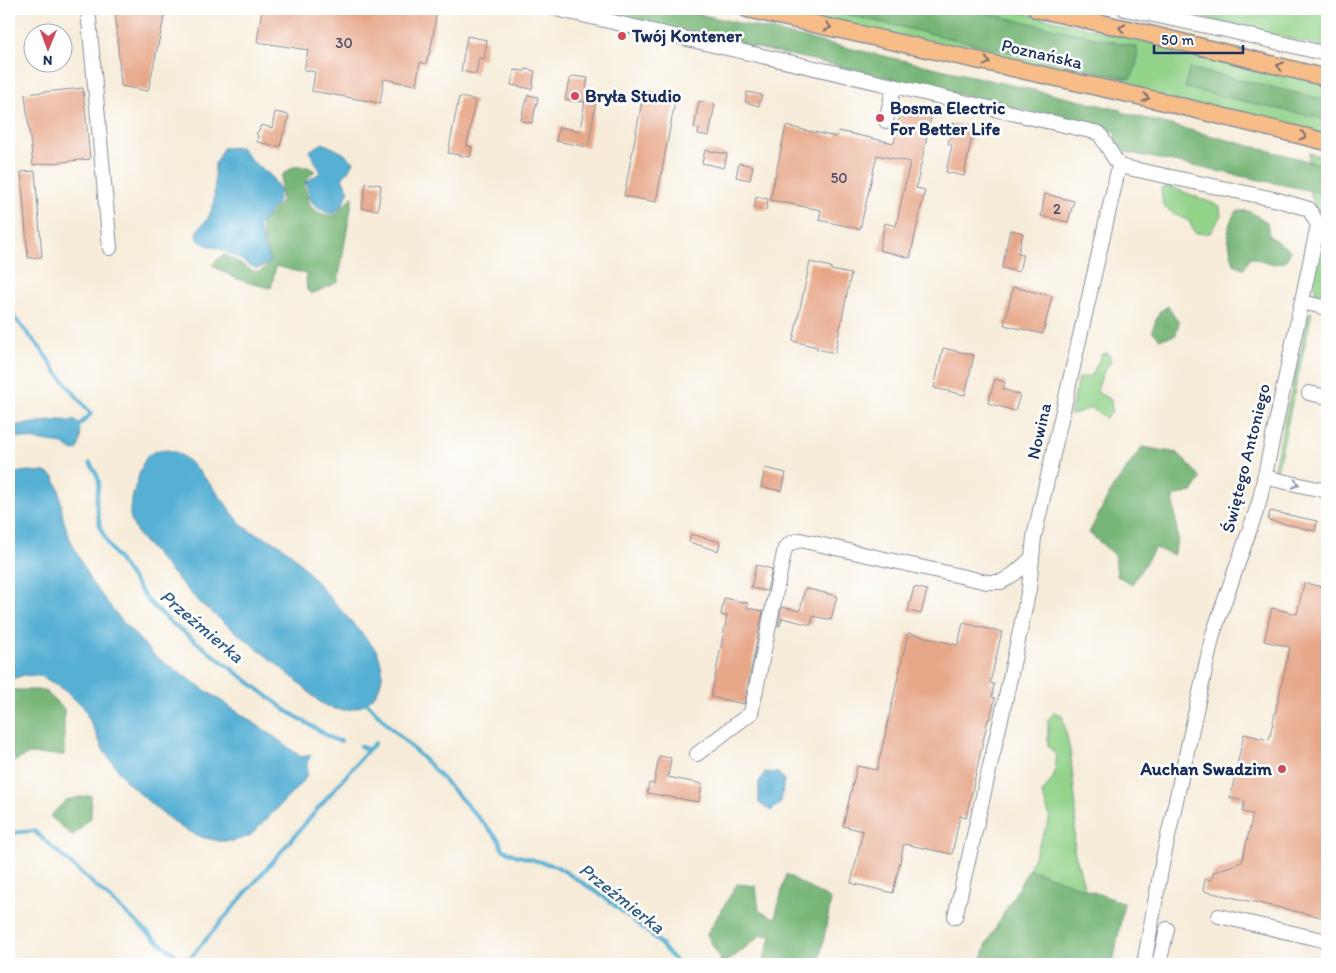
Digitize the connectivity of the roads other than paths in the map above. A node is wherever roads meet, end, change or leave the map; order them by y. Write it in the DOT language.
graph roads {
  1 [pos="88,9"];
  2 [pos="556,9"];
  3 [pos="747,9"];
  4 [pos="1036,9"];
  5 [pos="1125,9"];
  6 [pos="1327,54"];
  7 [pos="1327,78"];
  8 [pos="894,86"];
  9 [pos="886,121"];
  10 [pos="1327,142"];
  11 [pos="1119,166"];
  12 [pos="110,248"];
  13 [pos="1302,302"];
  14 [pos="1327,308"];
  15 [pos="1309,393"];
  16 [pos="1327,397"];
  17 [pos="1264,477"];
  18 [pos="1327,491"];
  19 [pos="1032,558"];
  20 [pos="697,754"];
  21 [pos="1219,916"];
  22 [pos="954,917"];
  23 [pos="1167,929"];
  24 [pos="1327,941"];
  25 [pos="1144,964"];
  26 [pos="1159,964"];
  1 -- 12 [label="street"];
  2 -- 8 [label="street"];
  3 -- 10 [label="main road, Poznańska, one-way"];
  7 -- 4 [label="main road, one-way"];
  5 -- 6 [label="street"];
  8 -- 9 [label="street"];
  8 -- 11 [label="street"];
  11 -- 13 [label="street, Świętego Antoniego"];
  11 -- 19 [label="street, Nowina"];
  13 -- 14 [label="street"];
  13 -- 17 [label="street, Świętego Antoniego"];
  15 -- 16 [label="street"];
  17 -- 18 [label="street, one-way"];
  17 -- 25 [label="street, Świętego Antoniego"];
  19 -- 20 [label="street"];
  19 -- 22 [label="street, Nowina"];
  21 -- 24 [label="street"];
  23 -- 26 [label="street"];
}
